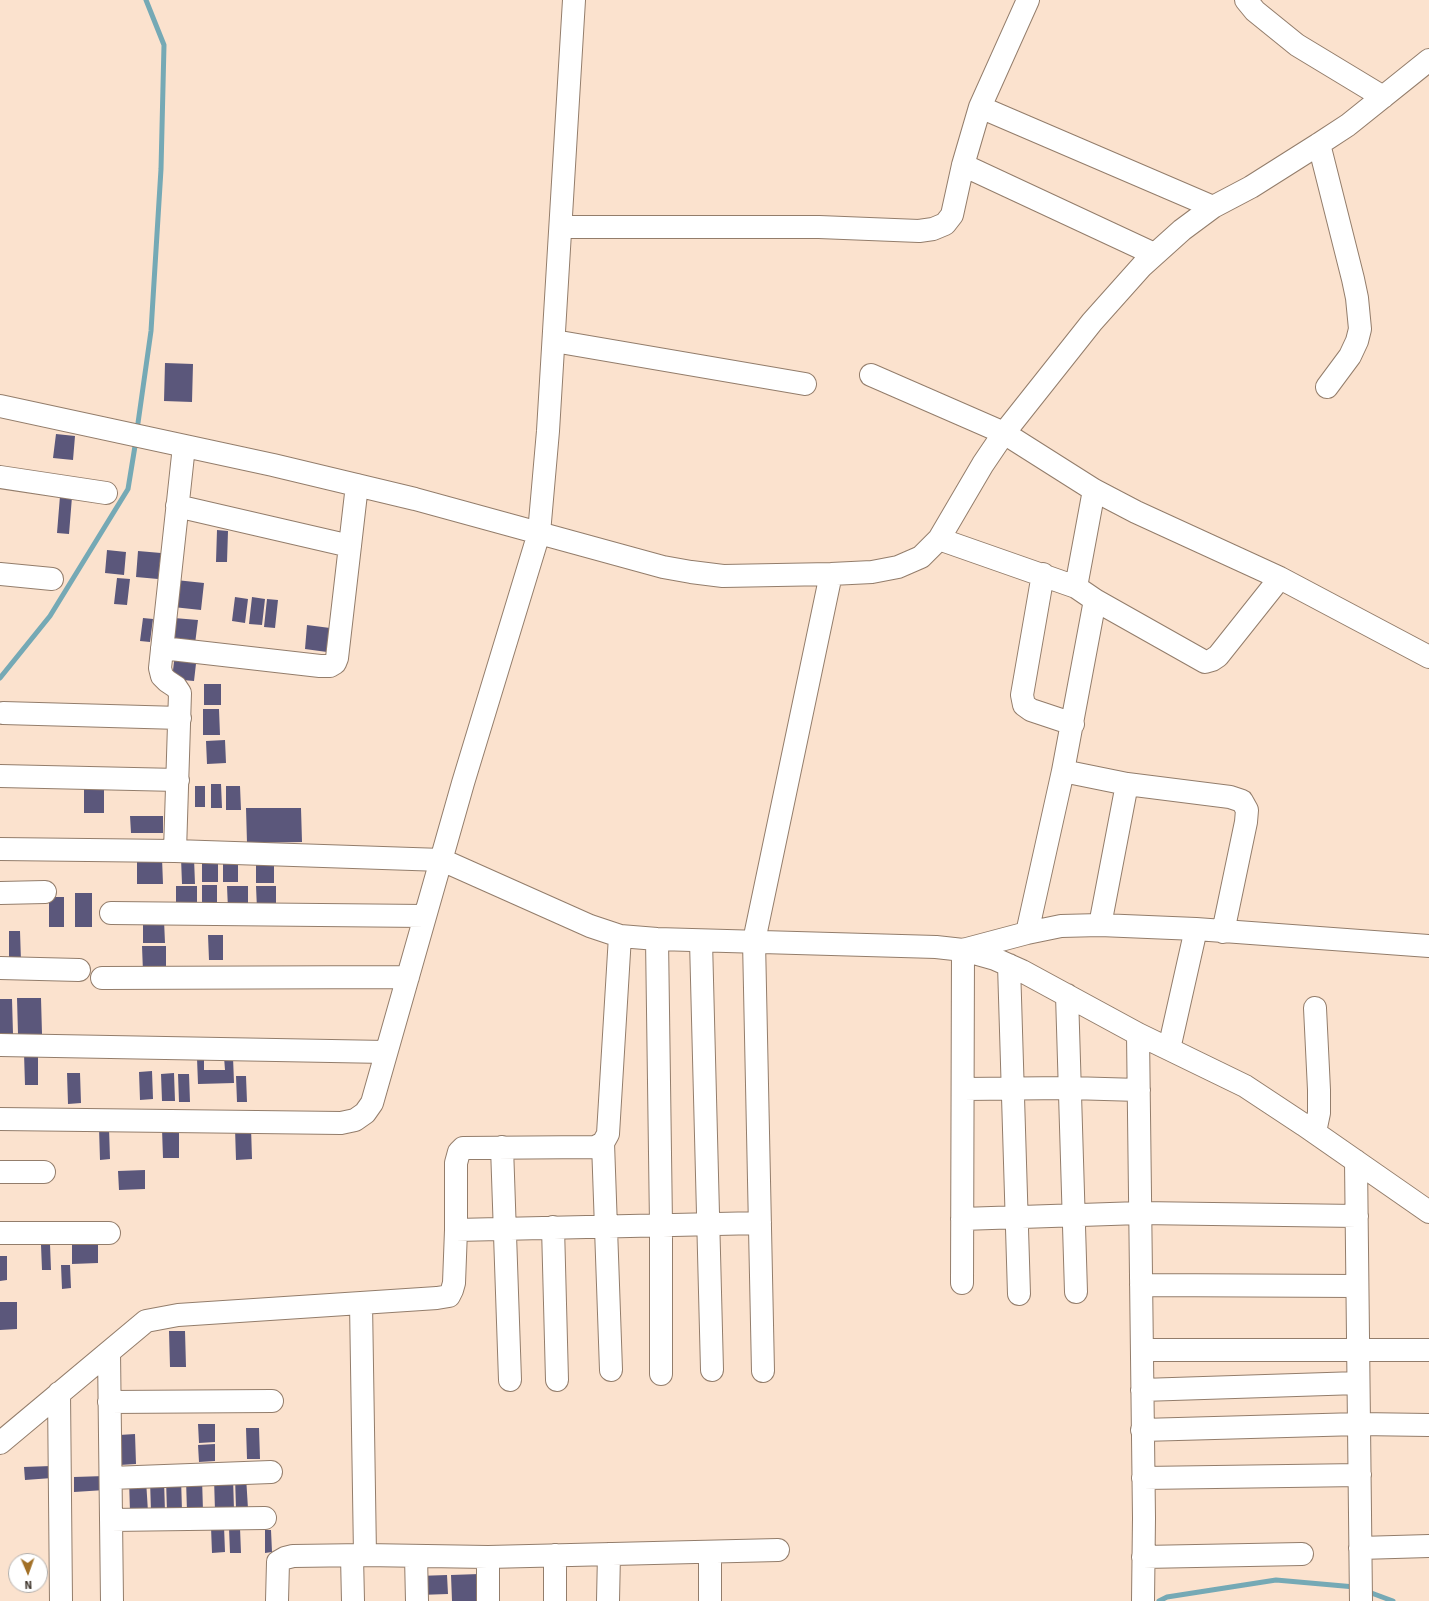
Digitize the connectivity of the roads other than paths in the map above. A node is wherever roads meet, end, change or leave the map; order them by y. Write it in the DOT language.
graph roads {
  1 [pos="574,0"];
  2 [pos="1028,0"];
  3 [pos="1246,0"];
  4 [pos="1429,60"];
  5 [pos="1383,97"];
  6 [pos="980,107"];
  7 [pos="1319,144"];
  8 [pos="963,165"];
  9 [pos="1213,207"];
  10 [pos="561,226"];
  11 [pos="1154,254"];
  12 [pos="554,341"];
  13 [pos="871,375"];
  14 [pos="805,384"];
  15 [pos="1327,387"];
  16 [pos="0,406"];
  17 [pos="1004,433"];
  18 [pos="184,446"];
  19 [pos="0,477"];
  20 [pos="357,485"];
  21 [pos="1094,490"];
  22 [pos="106,493"];
  23 [pos="177,506"];
  24 [pos="539,533"];
  25 [pos="939,539"];
  26 [pos="350,546"];
  27 [pos="0,574"];
  28 [pos="831,574"];
  29 [pos="1043,574"];
  30 [pos="1280,578"];
  31 [pos="52,579"];
  32 [pos="1076,587"];
  33 [pos="1095,600"];
  34 [pos="162,648"];
  35 [pos="1429,657"];
  36 [pos="3,713"];
  37 [pos="180,718"];
  38 [pos="1073,724"];
  39 [pos="1063,771"];
  40 [pos="0,776"];
  41 [pos="178,780"];
  42 [pos="1127,784"];
  43 [pos="0,849"];
  44 [pos="175,851"];
  45 [pos="442,860"];
  46 [pos="45,892"];
  47 [pos="0,893"];
  48 [pos="111,913"];
  49 [pos="425,916"];
  50 [pos="1100,925"];
  51 [pos="1196,929"];
  52 [pos="1027,932"];
  53 [pos="1224,932"];
  54 [pos="620,936"];
  55 [pos="657,940"];
  56 [pos="701,941"];
  57 [pos="754,941"];
  58 [pos="1429,946"];
  59 [pos="963,950"];
  60 [pos="1009,965"];
  61 [pos="0,968"];
  62 [pos="79,970"];
  63 [pos="408,977"];
  64 [pos="102,978"];
  65 [pos="1067,996"];
  66 [pos="1315,1008"];
  67 [pos="1138,1034"];
  68 [pos="0,1045"];
  69 [pos="1169,1049"];
  70 [pos="386,1052"];
  71 [pos="1013,1088"];
  72 [pos="1070,1088"];
  73 [pos="963,1089"];
  74 [pos="1138,1090"];
  75 [pos="0,1118"];
  76 [pos="1315,1132"];
  77 [pos="603,1143"];
  78 [pos="502,1146"];
  79 [pos="1356,1161"];
  80 [pos="0,1172"];
  81 [pos="44,1172"];
  82 [pos="1429,1212"];
  83 [pos="1140,1213"];
  84 [pos="1073,1216"];
  85 [pos="1357,1216"];
  86 [pos="1016,1218"];
  87 [pos="962,1220"];
  88 [pos="760,1223"];
  89 [pos="661,1224"];
  90 [pos="709,1224"];
  91 [pos="606,1226"];
  92 [pos="553,1227"];
  93 [pos="505,1228"];
  94 [pos="456,1230"];
  95 [pos="0,1233"];
  96 [pos="109,1233"];
  97 [pos="962,1283"];
  98 [pos="1141,1285"];
  99 [pos="1357,1286"];
  100 [pos="1076,1292"];
  101 [pos="1019,1294"];
  102 [pos="361,1303"];
  103 [pos="1142,1350"];
  104 [pos="1358,1350"];
  105 [pos="1429,1350"];
  106 [pos="109,1352"];
  107 [pos="611,1370"];
  108 [pos="712,1370"];
  109 [pos="763,1371"];
  110 [pos="661,1374"];
  111 [pos="510,1380"];
  112 [pos="557,1380"];
  113 [pos="1358,1383"];
  114 [pos="1142,1390"];
  115 [pos="59,1393"];
  116 [pos="272,1401"];
  117 [pos="109,1402"];
  118 [pos="1359,1424"];
  119 [pos="1429,1425"];
  120 [pos="1142,1430"];
  121 [pos="0,1443"];
  122 [pos="271,1472"];
  123 [pos="1360,1475"];
  124 [pos="111,1478"];
  125 [pos="1143,1478"];
  126 [pos="265,1518"];
  127 [pos="111,1520"];
  128 [pos="1429,1546"];
  129 [pos="1360,1548"];
  130 [pos="778,1550"];
  131 [pos="710,1552"];
  132 [pos="609,1554"];
  133 [pos="1302,1554"];
  134 [pos="555,1555"];
  135 [pos="358,1556"];
  136 [pos="416,1556"];
  137 [pos="488,1557"];
  138 [pos="1143,1557"];
  139 [pos="1361,1594"];
  140 [pos="61,1601"];
  141 [pos="112,1601"];
  142 [pos="278,1601"];
  143 [pos="353,1601"];
  144 [pos="417,1601"];
  145 [pos="488,1601"];
  146 [pos="555,1601"];
  147 [pos="608,1601"];
  148 [pos="710,1601"];
  149 [pos="1143,1601"];
  1 -- 10 [label="street"];
  2 -- 6 [label="street"];
  3 -- 5 [label="street"];
  4 -- 5 [label="street"];
  5 -- 7 [label="street"];
  6 -- 8 [label="street"];
  6 -- 9 [label="street"];
  7 -- 9 [label="street"];
  7 -- 15 [label="street"];
  8 -- 10 [label="street"];
  8 -- 11 [label="street"];
  9 -- 11 [label="street"];
  10 -- 12 [label="street"];
  11 -- 17 [label="street"];
  12 -- 14 [label="street"];
  12 -- 24 [label="street"];
  13 -- 17 [label="street"];
  16 -- 18 [label="street"];
  17 -- 21 [label="street"];
  17 -- 25 [label="street"];
  18 -- 20 [label="street"];
  18 -- 23 [label="street"];
  19 -- 22 [label="street"];
  20 -- 24 [label="street"];
  20 -- 26 [label="street"];
  21 -- 30 [label="street"];
  21 -- 32 [label="street"];
  23 -- 26 [label="street"];
  23 -- 34 [label="street"];
  24 -- 28 [label="street"];
  24 -- 45 [label="street"];
  25 -- 28 [label="street"];
  25 -- 29 [label="street"];
  26 -- 34 [label="street"];
  27 -- 31 [label="street"];
  28 -- 57 [label="street"];
  29 -- 32 [label="street"];
  29 -- 38 [label="street"];
  30 -- 33 [label="street"];
  30 -- 35 [label="street"];
  32 -- 33 [label="street"];
  33 -- 38 [label="street"];
  34 -- 37 [label="street"];
  36 -- 37 [label="street"];
  37 -- 41 [label="street"];
  38 -- 39 [label="street"];
  39 -- 42 [label="street"];
  39 -- 52 [label="street"];
  40 -- 41 [label="street"];
  41 -- 44 [label="street"];
  42 -- 50 [label="street"];
  42 -- 53 [label="street"];
  43 -- 44 [label="street"];
  44 -- 45 [label="street"];
  45 -- 49 [label="street"];
  45 -- 54 [label="street"];
  46 -- 47 [label="street"];
  48 -- 49 [label="street"];
  49 -- 63 [label="street"];
  50 -- 51 [label="street"];
  50 -- 52 [label="street"];
  51 -- 53 [label="street"];
  51 -- 69 [label="street"];
  52 -- 59 [label="street"];
  53 -- 58 [label="street"];
  54 -- 55 [label="street"];
  54 -- 77 [label="street"];
  55 -- 56 [label="street"];
  55 -- 89 [label="street"];
  56 -- 57 [label="street"];
  56 -- 90 [label="street"];
  57 -- 59 [label="street"];
  57 -- 88 [label="street"];
  59 -- 60 [label="street"];
  59 -- 73 [label="street"];
  60 -- 65 [label="street"];
  60 -- 71 [label="street"];
  61 -- 62 [label="street"];
  63 -- 64 [label="street"];
  63 -- 70 [label="street"];
  65 -- 67 [label="street"];
  65 -- 72 [label="street"];
  66 -- 76 [label="street"];
  67 -- 69 [label="street"];
  67 -- 74 [label="street"];
  68 -- 70 [label="street"];
  69 -- 76 [label="street"];
  70 -- 75 [label="street"];
  71 -- 72 [label="street"];
  71 -- 73 [label="street"];
  71 -- 86 [label="street"];
  72 -- 74 [label="street"];
  72 -- 84 [label="street"];
  73 -- 87 [label="street"];
  74 -- 83 [label="street"];
  76 -- 79 [label="street"];
  77 -- 78 [label="street"];
  77 -- 91 [label="street"];
  78 -- 93 [label="street"];
  78 -- 94 [label="street"];
  79 -- 82 [label="street"];
  79 -- 85 [label="street"];
  80 -- 81 [label="street"];
  83 -- 84 [label="street"];
  83 -- 85 [label="street"];
  83 -- 98 [label="street"];
  84 -- 86 [label="street"];
  84 -- 100 [label="street"];
  85 -- 99 [label="street"];
  86 -- 87 [label="street"];
  86 -- 101 [label="street"];
  87 -- 97 [label="street"];
  88 -- 90 [label="street"];
  88 -- 109 [label="street"];
  89 -- 90 [label="street"];
  89 -- 91 [label="street"];
  89 -- 110 [label="street"];
  90 -- 108 [label="street"];
  91 -- 92 [label="street"];
  91 -- 107 [label="street"];
  92 -- 93 [label="street"];
  92 -- 112 [label="street"];
  93 -- 94 [label="street"];
  93 -- 111 [label="street"];
  94 -- 102 [label="street"];
  95 -- 96 [label="street"];
  98 -- 99 [label="street"];
  98 -- 103 [label="street"];
  99 -- 104 [label="street"];
  102 -- 106 [label="street"];
  102 -- 135 [label="street"];
  103 -- 104 [label="street"];
  103 -- 114 [label="street"];
  104 -- 105 [label="street"];
  104 -- 113 [label="street"];
  106 -- 115 [label="street"];
  106 -- 117 [label="street"];
  113 -- 114 [label="street"];
  113 -- 118 [label="street"];
  114 -- 120 [label="street"];
  115 -- 121 [label="street"];
  115 -- 140 [label="street"];
  116 -- 117 [label="street"];
  117 -- 124 [label="street"];
  118 -- 119 [label="street"];
  118 -- 120 [label="street"];
  118 -- 123 [label="street"];
  120 -- 125 [label="street"];
  122 -- 124 [label="street"];
  123 -- 125 [label="street"];
  123 -- 129 [label="street"];
  124 -- 127 [label="street"];
  125 -- 138 [label="street"];
  126 -- 127 [label="street"];
  127 -- 141 [label="street"];
  128 -- 129 [label="street"];
  129 -- 139 [label="street"];
  130 -- 131 [label="street"];
  131 -- 132 [label="street"];
  131 -- 148 [label="street"];
  132 -- 134 [label="street"];
  132 -- 147 [label="street"];
  133 -- 138 [label="street"];
  134 -- 137 [label="street"];
  134 -- 146 [label="street"];
  135 -- 136 [label="street"];
  135 -- 142 [label="street"];
  135 -- 143 [label="street"];
  136 -- 137 [label="street"];
  136 -- 144 [label="street"];
  137 -- 145 [label="street"];
  138 -- 149 [label="street"];
}
